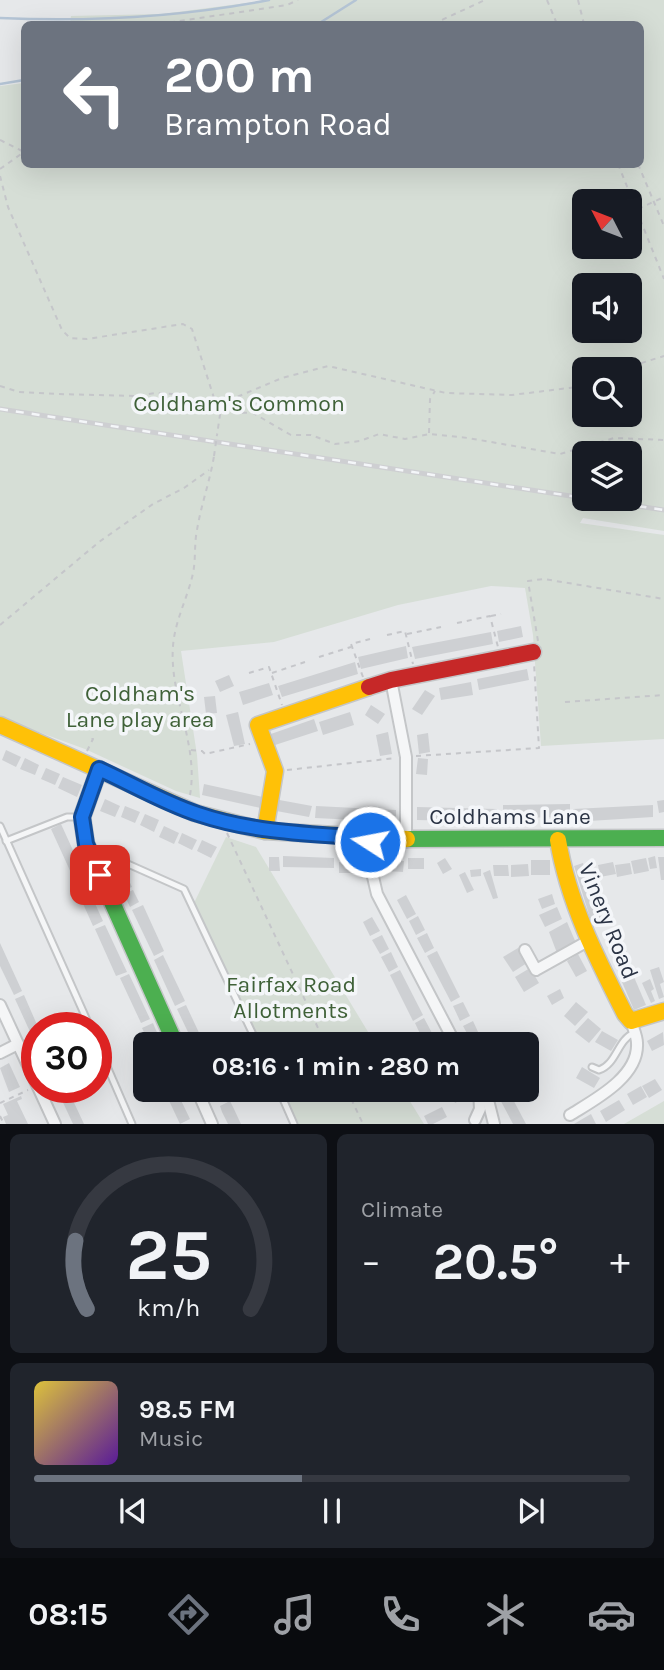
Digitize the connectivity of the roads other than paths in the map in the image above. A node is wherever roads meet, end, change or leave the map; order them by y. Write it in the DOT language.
graph roads {
  1 [pos="536,648"];
  2 [pos="391,680"];
  3 [pos="0,725"];
  4 [pos="99,769"];
  5 [pos="82,817"];
  6 [pos="0,827"];
  7 [pos="265,831"];
  8 [pos="370,838"];
  9 [pos="664,838"];
  10 [pos="406,839"];
  11 [pos="558,840"];
  12 [pos="6,841"];
  13 [pos="90,853"];
  14 [pos="588,941"];
  15 [pos="525,950"];
  16 [pos="0,1005"];
  17 [pos="664,1011"];
  18 [pos="83,1012"];
  19 [pos="633,1027"];
  20 [pos="170,1032"];
  21 [pos="251,1032"];
  22 [pos="449,1032"];
  23 [pos="18,1044"];
  24 [pos="21,1051"];
  25 [pos="0,1053"];
  26 [pos="592,1067"];
  27 [pos="112,1078"];
  28 [pos="202,1102"];
  29 [pos="284,1102"];
  30 [pos="480,1102"];
  31 [pos="488,1102"];
  32 [pos="45,1103"];
  33 [pos="570,1115"];
  34 [pos="472,1122"];
  35 [pos="493,1122"];
  36 [pos="55,1124"];
  37 [pos="132,1124"];
  38 [pos="212,1124"];
  39 [pos="294,1124"];
  1 -- 2 [label="street"];
  2 -- 7 [label="street"];
  2 -- 10 [label="street"];
  3 -- 4 [label="street, Coldhams Lane"];
  4 -- 5 [label="street"];
  4 -- 7 [label="street, Coldhams Lane"];
  5 -- 12 [label="lane"];
  5 -- 13 [label="street"];
  6 -- 12 [label="lane"];
  7 -- 8 [label="street, Coldhams Lane"];
  8 -- 10 [label="street, Coldhams Lane"];
  8 -- 22 [label="street"];
  9 -- 11 [label="street, Coldhams Lane"];
  10 -- 11 [label="street, Coldhams Lane"];
  11 -- 14 [label="street, Vinery Road"];
  12 -- 18 [label="lane"];
  13 -- 20 [label="street"];
  13 -- 21 [label="lane"];
  14 -- 15 [label="street"];
  14 -- 19 [label="street, Vinery Road"];
  16 -- 23 [label="street"];
  17 -- 19 [label="street"];
  19 -- 26 [label="lane"];
  19 -- 33 [label="street"];
  23 -- 24 [label="street"];
  23 -- 25 [label="street"];
  27 -- 37 [label="lane"];
  28 -- 38 [label="street"];
  29 -- 39 [label="lane"];
  30 -- 34 [label="street"];
  31 -- 35 [label="street"];
  32 -- 36 [label="street"];
  34 -- 35 [label="street"];
}
